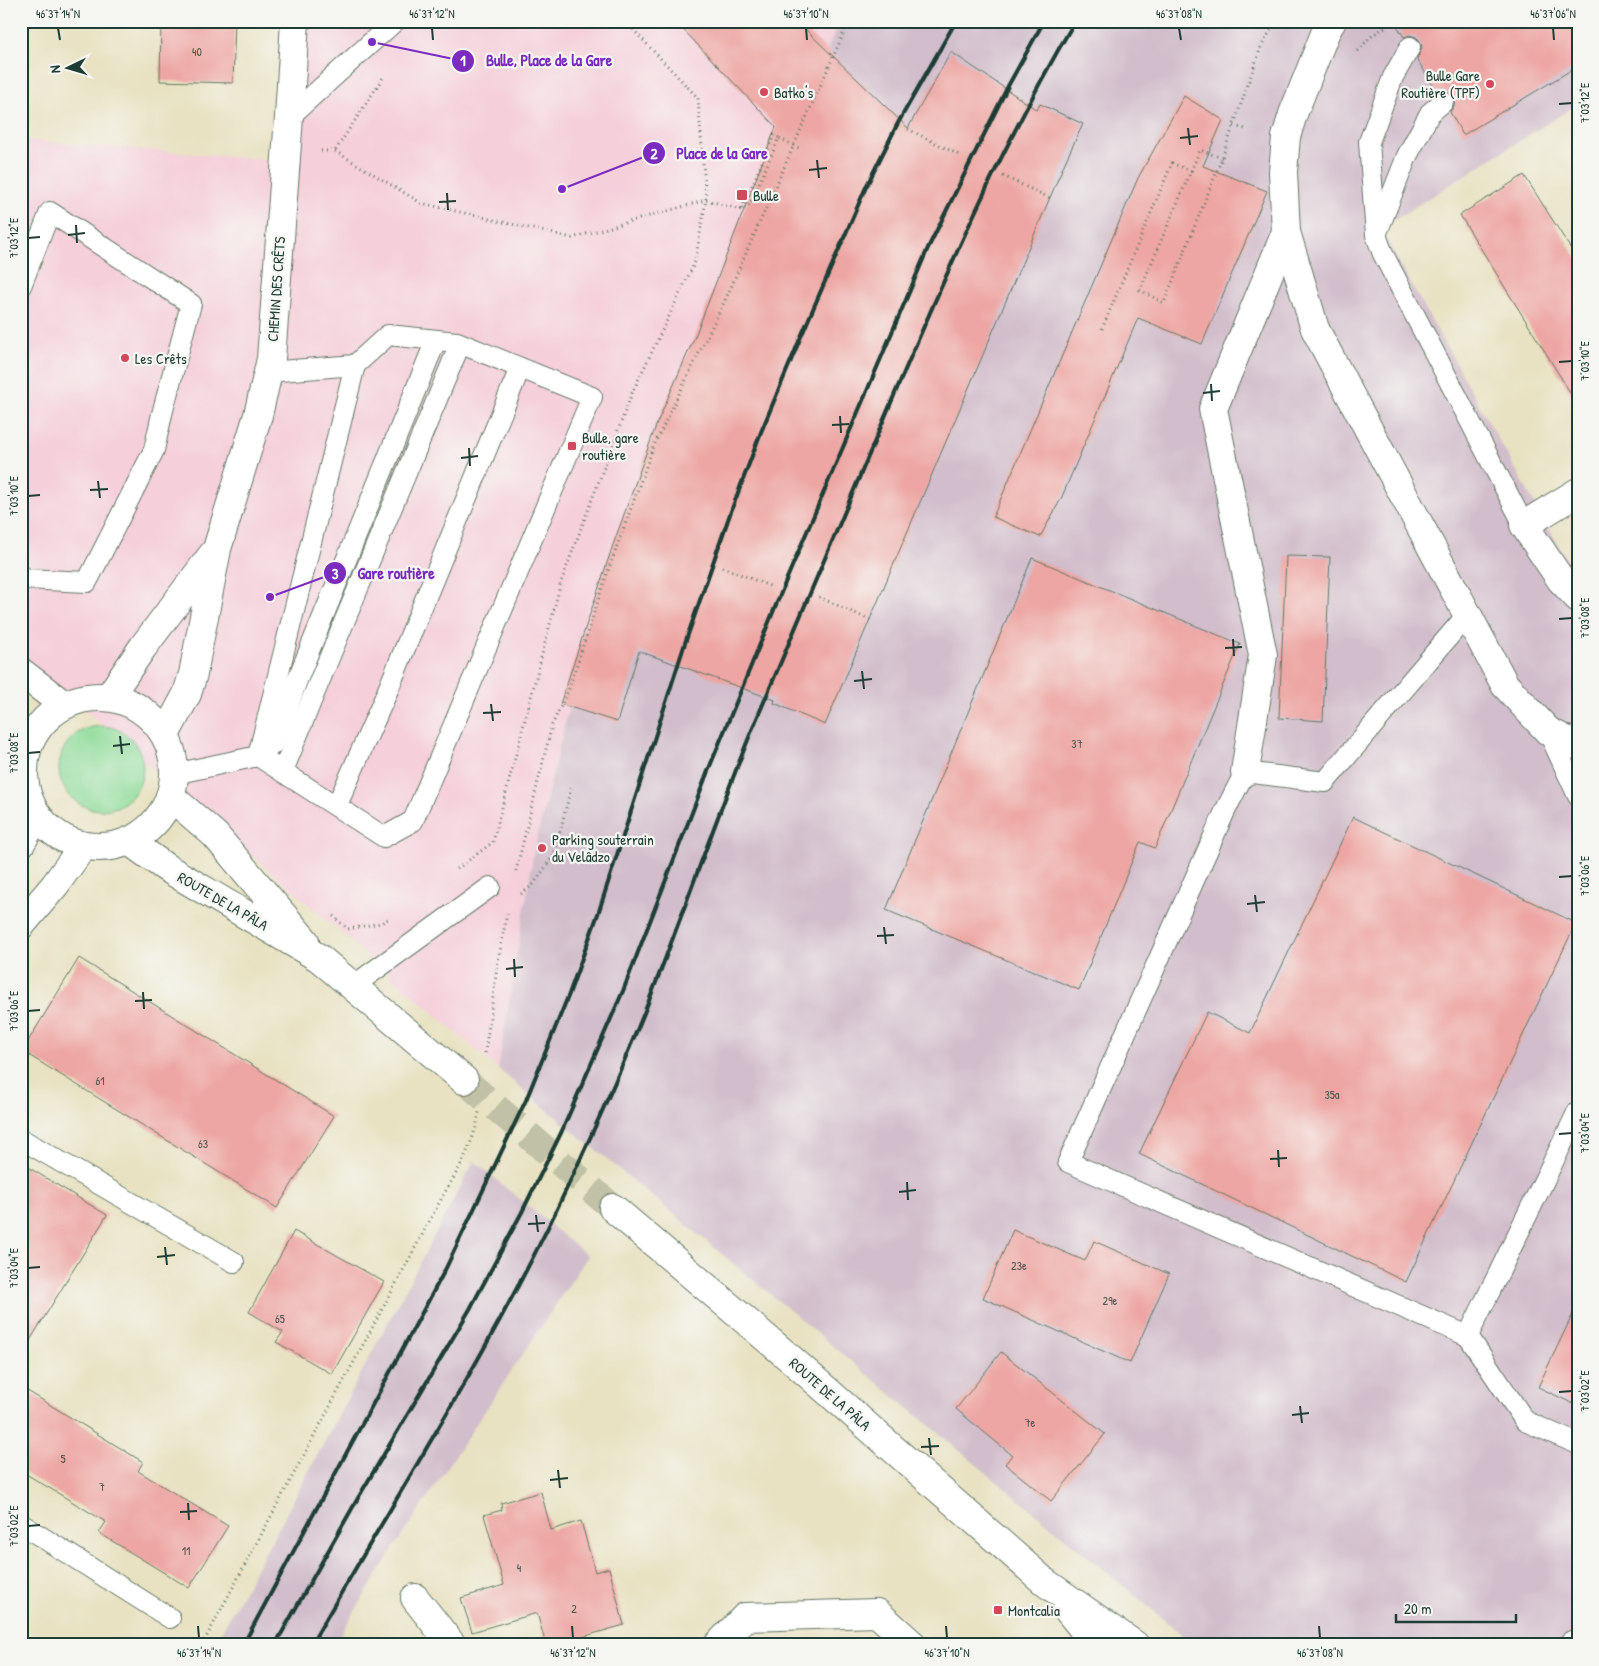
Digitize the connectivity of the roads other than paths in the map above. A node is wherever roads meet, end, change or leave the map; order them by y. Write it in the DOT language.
graph roads {
  1 [pos="295,21"];
  2 [pos="395,21"];
  3 [pos="1332,21"];
  4 [pos="1410,47"];
  5 [pos="1443,102"];
  6 [pos="289,117"];
  7 [pos="1286,232"];
  8 [pos="1376,234"];
  9 [pos="21,286"];
  10 [pos="436,340"];
  11 [pos="460,344"];
  12 [pos="355,365"];
  13 [pos="520,368"];
  14 [pos="268,372"];
  15 [pos="1578,492"];
  16 [pos="1524,525"];
  17 [pos="217,549"];
  18 [pos="21,575"];
  19 [pos="1578,598"];
  20 [pos="1467,615"];
  21 [pos="21,672"];
  22 [pos="109,697"];
  23 [pos="64,705"];
  24 [pos="1548,731"];
  25 [pos="165,735"];
  26 [pos="24,746"];
  27 [pos="1578,746"];
  28 [pos="258,756"];
  29 [pos="283,771"];
  30 [pos="1244,772"];
  31 [pos="172,785"];
  32 [pos="1578,796"];
  33 [pos="337,805"];
  34 [pos="37,815"];
  35 [pos="129,841"];
  36 [pos="21,843"];
  37 [pos="83,846"];
  38 [pos="490,887"];
  39 [pos="21,925"];
  40 [pos="319,958"];
  41 [pos="353,986"];
  42 [pos="464,1080"];
  43 [pos="1578,1111"];
  44 [pos="21,1139"];
  45 [pos="614,1208"];
  46 [pos="234,1262"];
  47 [pos="1468,1336"];
  48 [pos="1578,1444"];
  49 [pos="21,1524"];
  50 [pos="1046,1583"];
  51 [pos="415,1598"];
  52 [pos="170,1618"];
  53 [pos="1578,1643"];
  54 [pos="452,1645"];
  55 [pos="718,1645"];
  56 [pos="912,1645"];
  57 [pos="1096,1645"];
  58 [pos="1134,1645"];
  59 [pos="1573,1645"];
  1 -- 6 [label="street, CHEMIN DES CRÊTS"];
  2 -- 6 [label="lane"];
  3 -- 7 [label="street"];
  4 -- 8 [label="lane"];
  5 -- 8 [label="lane"];
  6 -- 14 [label="street, CHEMIN DES CRÊTS"];
  7 -- 20 [label="street"];
  7 -- 30 [label="street"];
  8 -- 16 [label="lane"];
  9 -- 18 [label="lane"];
  10 -- 11 [label="lane"];
  10 -- 12 [label="lane"];
  10 -- 28 [label="lane"];
  11 -- 13 [label="lane"];
  11 -- 29 [label="lane"];
  12 -- 14 [label="lane"];
  12 -- 28 [label="lane"];
  13 -- 33 [label="lane"];
  13 -- 33 [label="lane"];
  14 -- 17 [label="street, CHEMIN DES CRÊTS"];
  15 -- 16 [label="street"];
  16 -- 19 [label="street"];
  17 -- 22 [label="street, CHEMIN DES CRÊTS"];
  17 -- 25 [label="street, CHEMIN DES CRÊTS"];
  20 -- 24 [label="street"];
  20 -- 30 [label="lane"];
  21 -- 23 [label="street"];
  22 -- 23 [label="street"];
  22 -- 25 [label="street"];
  23 -- 26 [label="street"];
  24 -- 27 [label="street"];
  24 -- 32 [label="lane"];
  25 -- 31 [label="street"];
  26 -- 34 [label="street"];
  28 -- 29 [label="lane"];
  28 -- 31 [label="lane"];
  29 -- 33 [label="lane"];
  30 -- 47 [label="lane"];
  31 -- 35 [label="street"];
  31 -- 40 [label="street, ROUTE DE LA PÂLA"];
  34 -- 36 [label="street"];
  34 -- 37 [label="street"];
  35 -- 37 [label="street"];
  35 -- 40 [label="street, ROUTE DE LA PÂLA"];
  37 -- 39 [label="street"];
  38 -- 41 [label="lane"];
  40 -- 41 [label="street, ROUTE DE LA PÂLA"];
  41 -- 42 [label="street, ROUTE DE LA PÂLA"];
  43 -- 47 [label="lane"];
  44 -- 46 [label="lane"];
  45 -- 50 [label="street, ROUTE DE LA PÂLA"];
  47 -- 48 [label="lane"];
  49 -- 52 [label="lane"];
  50 -- 57 [label="street, ROUTE DE LA PÂLA"];
  50 -- 58 [label="street, ROUTE DE LA PÂLA"];
  51 -- 54 [label="street"];
  53 -- 59 [label="street"];
  55 -- 56 [label="street"];
}
